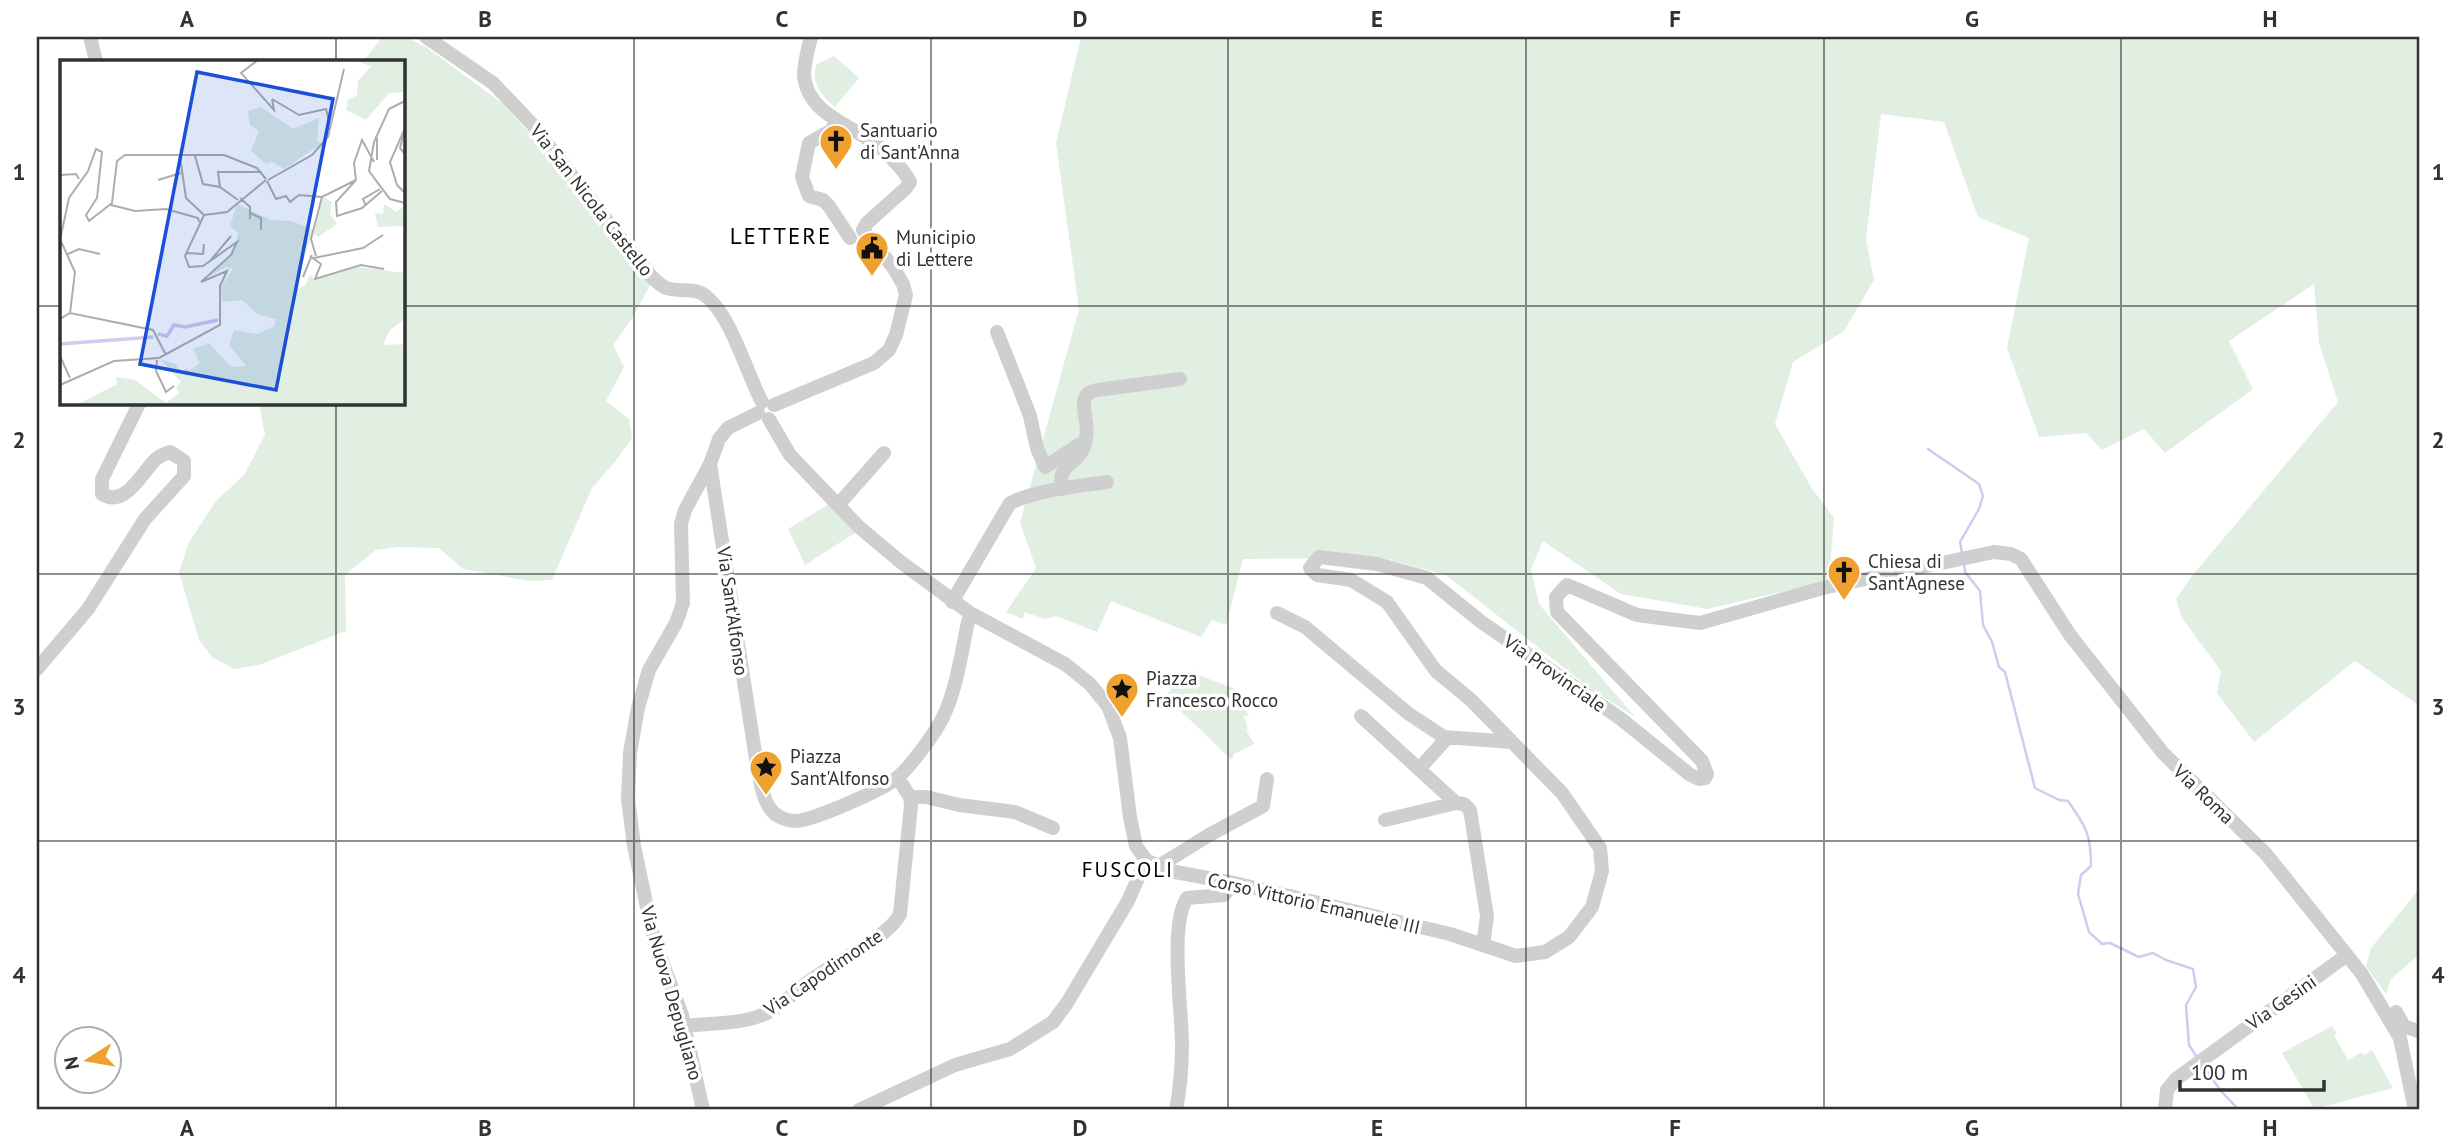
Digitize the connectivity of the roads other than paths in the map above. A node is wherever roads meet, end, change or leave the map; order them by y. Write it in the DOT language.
graph roads {
  1 [pos="90,37"];
  2 [pos="426,37"];
  3 [pos="811,37"];
  4 [pos="96,60"];
  5 [pos="837,122"];
  6 [pos="850,238"];
  7 [pos="996,332"];
  8 [pos="1180,379"];
  9 [pos="139,404"];
  10 [pos="766,410"];
  11 [pos="1084,441"];
  12 [pos="884,453"];
  13 [pos="710,464"];
  14 [pos="1107,482"];
  15 [pos="1062,489"];
  16 [pos="838,505"];
  17 [pos="1934,565"];
  18 [pos="952,602"];
  19 [pos="970,613"];
  20 [pos="1277,613"];
  21 [pos="37,669"];
  22 [pos="1361,716"];
  23 [pos="1447,738"];
  24 [pos="1512,742"];
  25 [pos="1419,769"];
  26 [pos="898,778"];
  27 [pos="1267,779"];
  28 [pos="910,797"];
  29 [pos="1456,803"];
  30 [pos="1385,820"];
  31 [pos="1053,828"];
  32 [pos="1153,863"];
  33 [pos="1234,883"];
  34 [pos="1483,945"];
  35 [pos="1545,952"];
  36 [pos="2347,955"];
  37 [pos="2382,1005"];
  38 [pos="685,1026"];
  39 [pos="2420,1032"];
  40 [pos="891,1104"];
  41 [pos="704,1110"];
  42 [pos="859,1110"];
  43 [pos="1176,1110"];
  44 [pos="2165,1110"];
  45 [pos="2415,1110"];
  1 -- 4 [label="street"];
  2 -- 10 [label="street, Via San Nicola Castello"];
  3 -- 5 [label="street"];
  5 -- 6 [label="street"];
  5 -- 10 [label="street"];
  7 -- 11 [label="street"];
  8 -- 11 [label="street"];
  9 -- 21 [label="street"];
  10 -- 13 [label="street, Via Nuova Depugliano"];
  10 -- 16 [label="street"];
  11 -- 15 [label="street"];
  12 -- 16 [label="street"];
  13 -- 26 [label="street, Via Sant'Alfonso"];
  13 -- 38 [label="street, Via Nuova Depugliano"];
  14 -- 15 [label="street"];
  15 -- 18 [label="street"];
  16 -- 18 [label="street"];
  17 -- 24 [label="street, Via Provinciale"];
  17 -- 36 [label="street, Via Roma"];
  18 -- 19 [label="street"];
  19 -- 26 [label="street"];
  19 -- 32 [label="street"];
  20 -- 23 [label="street"];
  22 -- 25 [label="street"];
  23 -- 24 [label="street"];
  23 -- 25 [label="street"];
  24 -- 35 [label="street, Via Provinciale"];
  25 -- 29 [label="street"];
  26 -- 28 [label="street"];
  27 -- 32 [label="street"];
  28 -- 31 [label="street"];
  28 -- 38 [label="street, Via Capodimonte"];
  29 -- 30 [label="street"];
  29 -- 34 [label="street"];
  32 -- 33 [label="street, Corso Vittorio Emanuele III"];
  32 -- 40 [label="street"];
  33 -- 34 [label="street, Corso Vittorio Emanuele III"];
  33 -- 43 [label="street"];
  34 -- 35 [label="street, Corso Vittorio Emanuele III"];
  36 -- 37 [label="street, Via Roma"];
  36 -- 44 [label="street, Via Gesini"];
  37 -- 39 [label="street"];
  37 -- 45 [label="street, Via Roma"];
  38 -- 41 [label="street, Via Nuova Depugliano"];
  40 -- 42 [label="street"];
}
